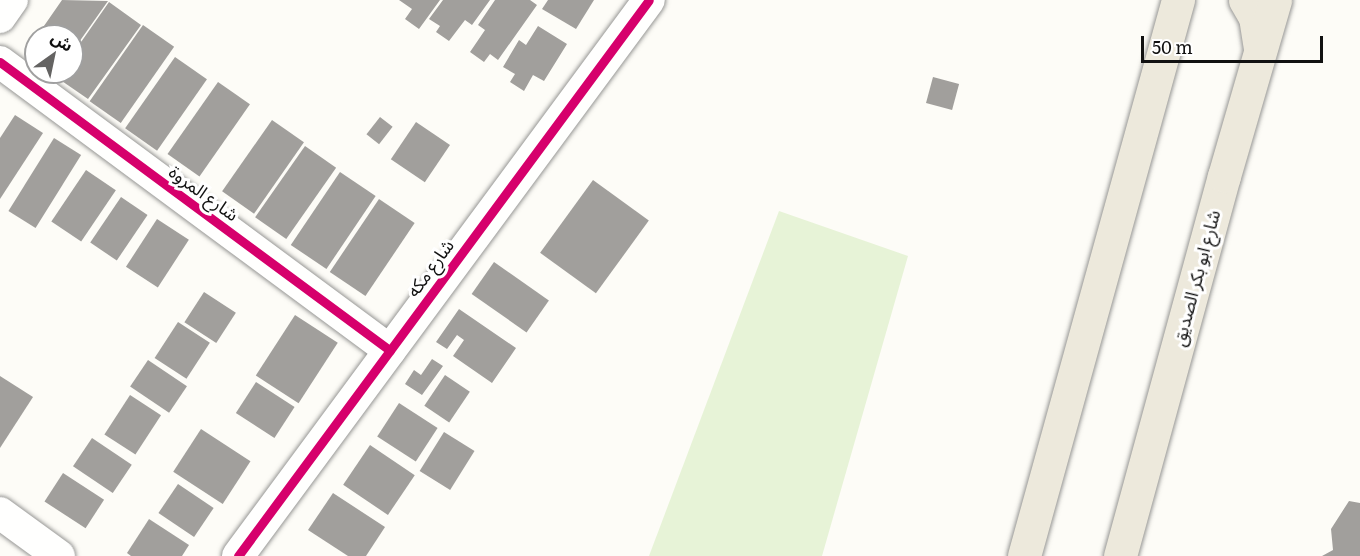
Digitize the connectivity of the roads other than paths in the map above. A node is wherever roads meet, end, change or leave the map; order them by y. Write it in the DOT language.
graph roads {
  1 [pos="12,0"];
  2 [pos="650,0"];
  3 [pos="1245,0"];
  4 [pos="1275,0"];
  5 [pos="1181,6"];
  6 [pos="0,17"];
  7 [pos="1261,51"];
  8 [pos="0,62"];
  9 [pos="390,351"];
  10 [pos="0,513"];
  11 [pos="59,556"];
  12 [pos="238,556"];
  13 [pos="1024,556"];
  14 [pos="1120,556"];
  1 -- 6 [label="street"];
  2 -- 9 [label="street, شارع مكه"];
  3 -- 7 [label="main road"];
  4 -- 7 [label="main road, شارع ابو بكر الصديق"];
  5 -- 13 [label="main road"];
  7 -- 14 [label="main road, شارع ابو بكر الصديق"];
  8 -- 9 [label="street, شارع المروة"];
  9 -- 12 [label="street, شارع مكه"];
  10 -- 11 [label="street"];
}
